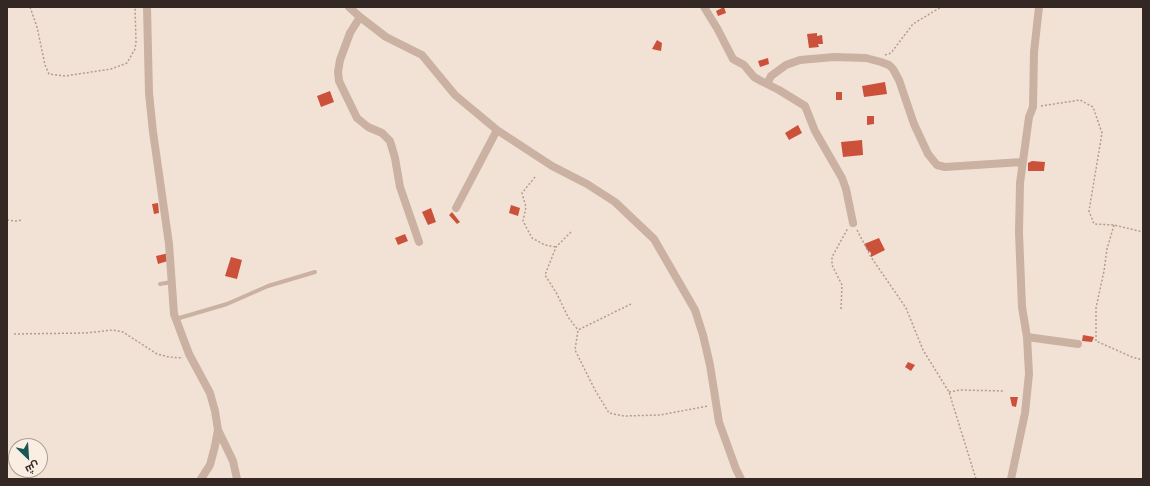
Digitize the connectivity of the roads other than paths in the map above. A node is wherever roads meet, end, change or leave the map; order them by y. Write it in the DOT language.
graph roads {
  1 [pos="147,7"];
  2 [pos="349,7"];
  3 [pos="704,7"];
  4 [pos="1039,7"];
  5 [pos="360,17"];
  6 [pos="767,84"];
  7 [pos="497,130"];
  8 [pos="1022,162"];
  9 [pos="456,208"];
  10 [pos="853,223"];
  11 [pos="419,242"];
  12 [pos="315,272"];
  13 [pos="172,282"];
  14 [pos="160,284"];
  15 [pos="176,319"];
  16 [pos="1027,338"];
  17 [pos="1078,344"];
  18 [pos="218,430"];
  19 [pos="201,479"];
  20 [pos="237,479"];
  21 [pos="741,479"];
  22 [pos="1011,479"];
  1 -- 13 [label="street"];
  2 -- 5 [label="street"];
  3 -- 6 [label="street"];
  4 -- 8 [label="street"];
  5 -- 7 [label="street"];
  5 -- 11 [label="street"];
  6 -- 8 [label="street"];
  6 -- 10 [label="street"];
  7 -- 9 [label="street"];
  7 -- 21 [label="street"];
  8 -- 16 [label="street"];
  12 -- 15 [label="lane"];
  13 -- 14 [label="lane"];
  13 -- 15 [label="street"];
  15 -- 18 [label="street"];
  16 -- 17 [label="street"];
  16 -- 22 [label="street"];
  18 -- 19 [label="street"];
  18 -- 20 [label="street"];
}
